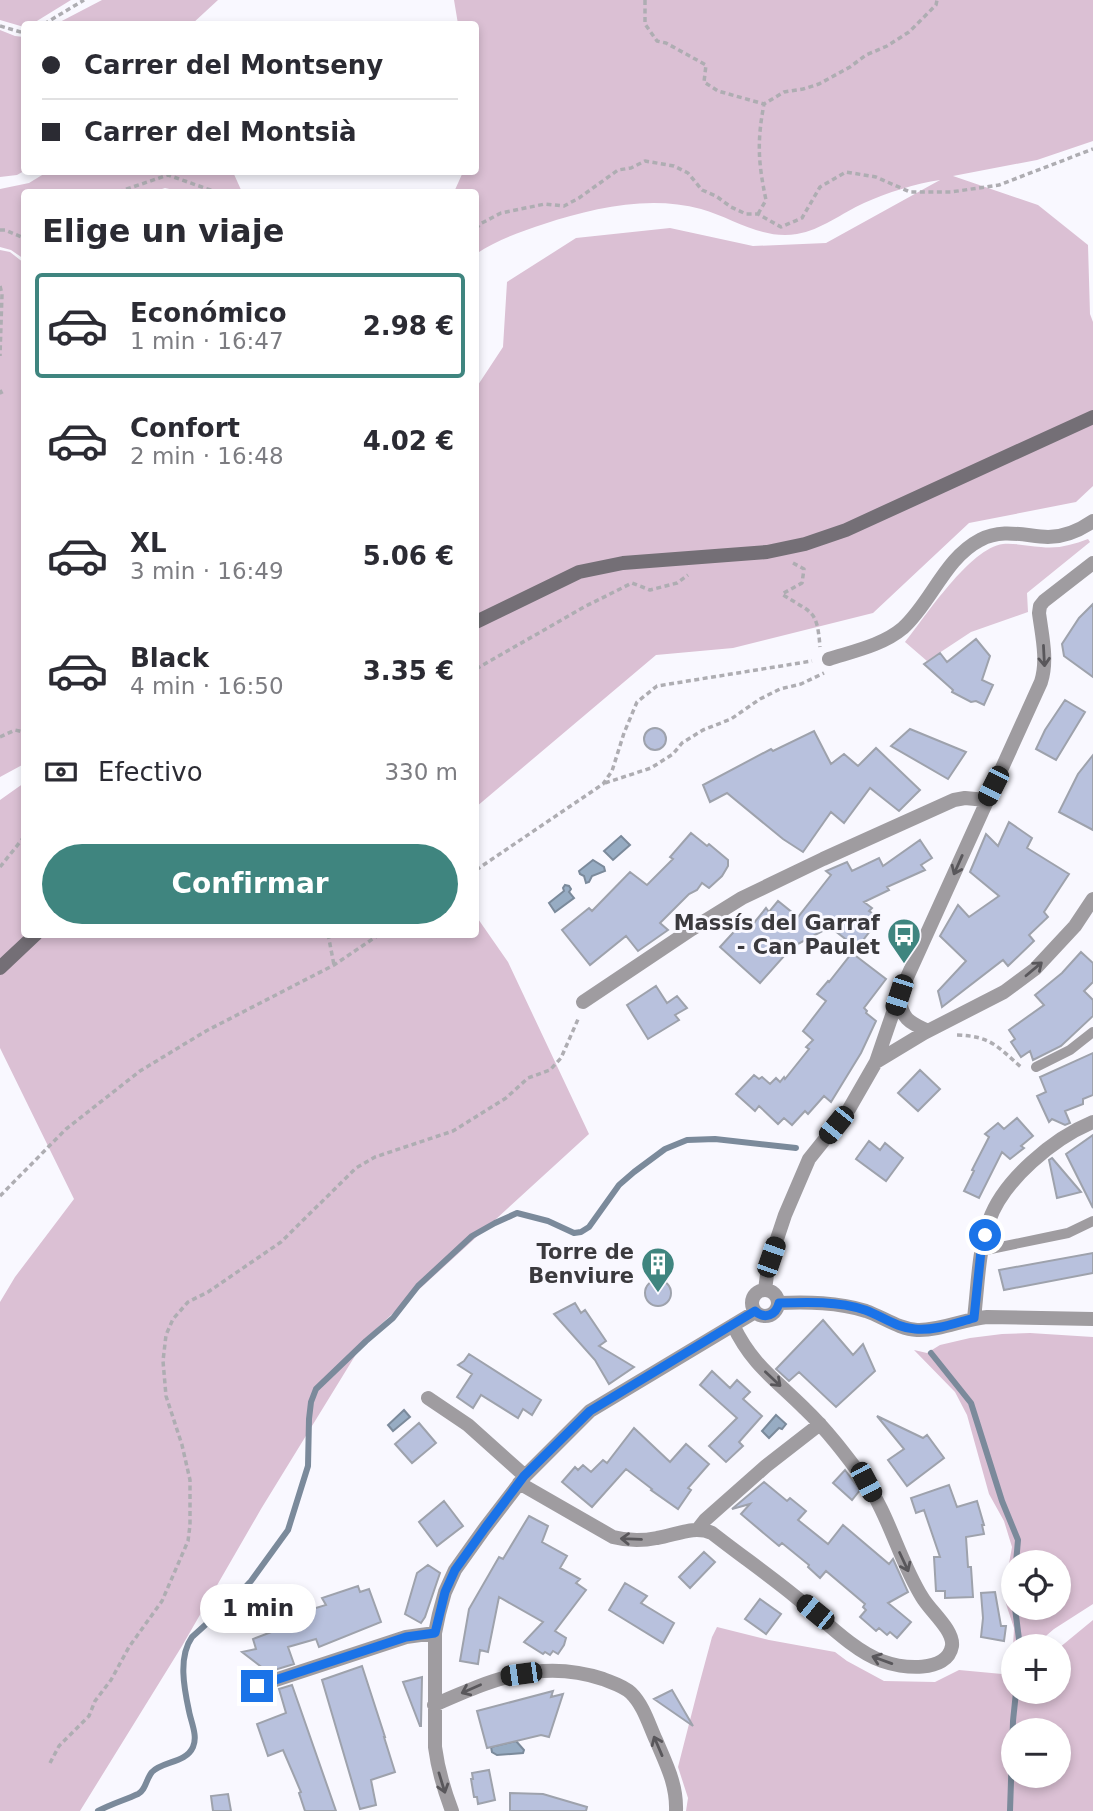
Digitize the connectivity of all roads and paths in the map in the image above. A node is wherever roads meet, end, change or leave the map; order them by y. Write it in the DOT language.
graph roads {
  1 [pos="84,0"];
  2 [pos="645,0"];
  3 [pos="937,0"];
  4 [pos="49,21"];
  5 [pos="0,26"];
  6 [pos="21,32"];
  7 [pos="764,104"];
  8 [pos="1093,149"];
  9 [pos="167,175"];
  10 [pos="167,175"];
  11 [pos="127,189"];
  12 [pos="207,189"];
  13 [pos="758,214"];
  14 [pos="479,225"];
  15 [pos="0,230"];
  16 [pos="21,237"];
  17 [pos="0,286"];
  18 [pos="0,356"];
  19 [pos="1093,417"];
  20 [pos="1093,521"];
  21 [pos="791,562"];
  22 [pos="1093,563"];
  23 [pos="688,575"];
  24 [pos="479,621"];
  25 [pos="826,656"];
  26 [pos="479,667"];
  27 [pos="21,731"];
  28 [pos="0,737"];
  29 [pos="603,784"];
  30 [pos="986,800"];
  31 [pos="21,841"];
  32 [pos="0,867"];
  33 [pos="479,868"];
  34 [pos="1093,899"];
  35 [pos="32,938"];
  36 [pos="329,938"];
  37 [pos="374,938"];
  38 [pos="334,965"];
  39 [pos="0,968"];
  40 [pos="899,995"];
  41 [pos="583,1002"];
  42 [pos="928,1031"];
  43 [pos="1093,1032"];
  44 [pos="957,1035"];
  45 [pos="876,1062"];
  46 [pos="1036,1067"];
  47 [pos="1093,1122"];
  48 [pos="0,1196"];
  49 [pos="1093,1220"];
  50 [pos="981,1251"];
  51 [pos="765,1290"];
  52 [pos="779,1303"];
  53 [pos="755,1311"];
  54 [pos="974,1318"];
  55 [pos="1093,1319"];
  56 [pos="733,1325"];
  57 [pos="428,1398"];
  58 [pos="820,1424"];
  59 [pos="522,1480"];
  60 [pos="698,1529"];
  61 [pos="435,1633"];
  62 [pos="257,1686"];
  63 [pos="434,1705"];
  64 [pos="50,1763"];
  65 [pos="449,1810"];
  66 [pos="676,1811"];
  1 -- 4 [label="path"];
  2 -- 7 [label="path"];
  3 -- 7 [label="path"];
  5 -- 6 [label="path"];
  7 -- 13 [label="path"];
  8 -- 13 [label="path"];
  9 -- 12 [label="path"];
  10 -- 11 [label="path"];
  13 -- 14 [label="path"];
  15 -- 16 [label="path"];
  17 -- 18 [label="path"];
  19 -- 24 [label="street"];
  20 -- 25 [label="street"];
  21 -- 25 [label="path"];
  22 -- 30 [label="street, one-way"];
  23 -- 26 [label="path"];
  25 -- 29 [label="path"];
  25 -- 29 [label="path"];
  27 -- 28 [label="path"];
  29 -- 33 [label="path"];
  30 -- 40 [label="street, one-way"];
  30 -- 41 [label="street"];
  31 -- 32 [label="path"];
  42 -- 34 [label="street, one-way"];
  35 -- 39 [label="street"];
  36 -- 38 [label="path"];
  37 -- 38 [label="path"];
  38 -- 48 [label="path"];
  40 -- 42 [label="street"];
  40 -- 45 [label="street"];
  41 -- 64 [label="path"];
  42 -- 45 [label="street"];
  43 -- 46 [label="lane"];
  44 -- 46 [label="path"];
  45 -- 51 [label="street"];
  47 -- 50 [label="street"];
  49 -- 50 [label="lane"];
  50 -- 54 [label="street"];
  51 -- 52 [label="street"];
  51 -- 53 [label="street"];
  52 -- 53 [label="street"];
  52 -- 54 [label="street"];
  53 -- 56 [label="street"];
  54 -- 55 [label="street"];
  56 -- 58 [label="street, one-way"];
  56 -- 59 [label="street"];
  57 -- 59 [label="street"];
  58 -- 60 [label="street"];
  58 -- 60 [label="street, one-way"];
  60 -- 59 [label="street, one-way"];
  59 -- 61 [label="street"];
  61 -- 62 [label="street"];
  61 -- 63 [label="street"];
  63 -- 65 [label="street, one-way"];
  66 -- 63 [label="street, one-way"];
}
